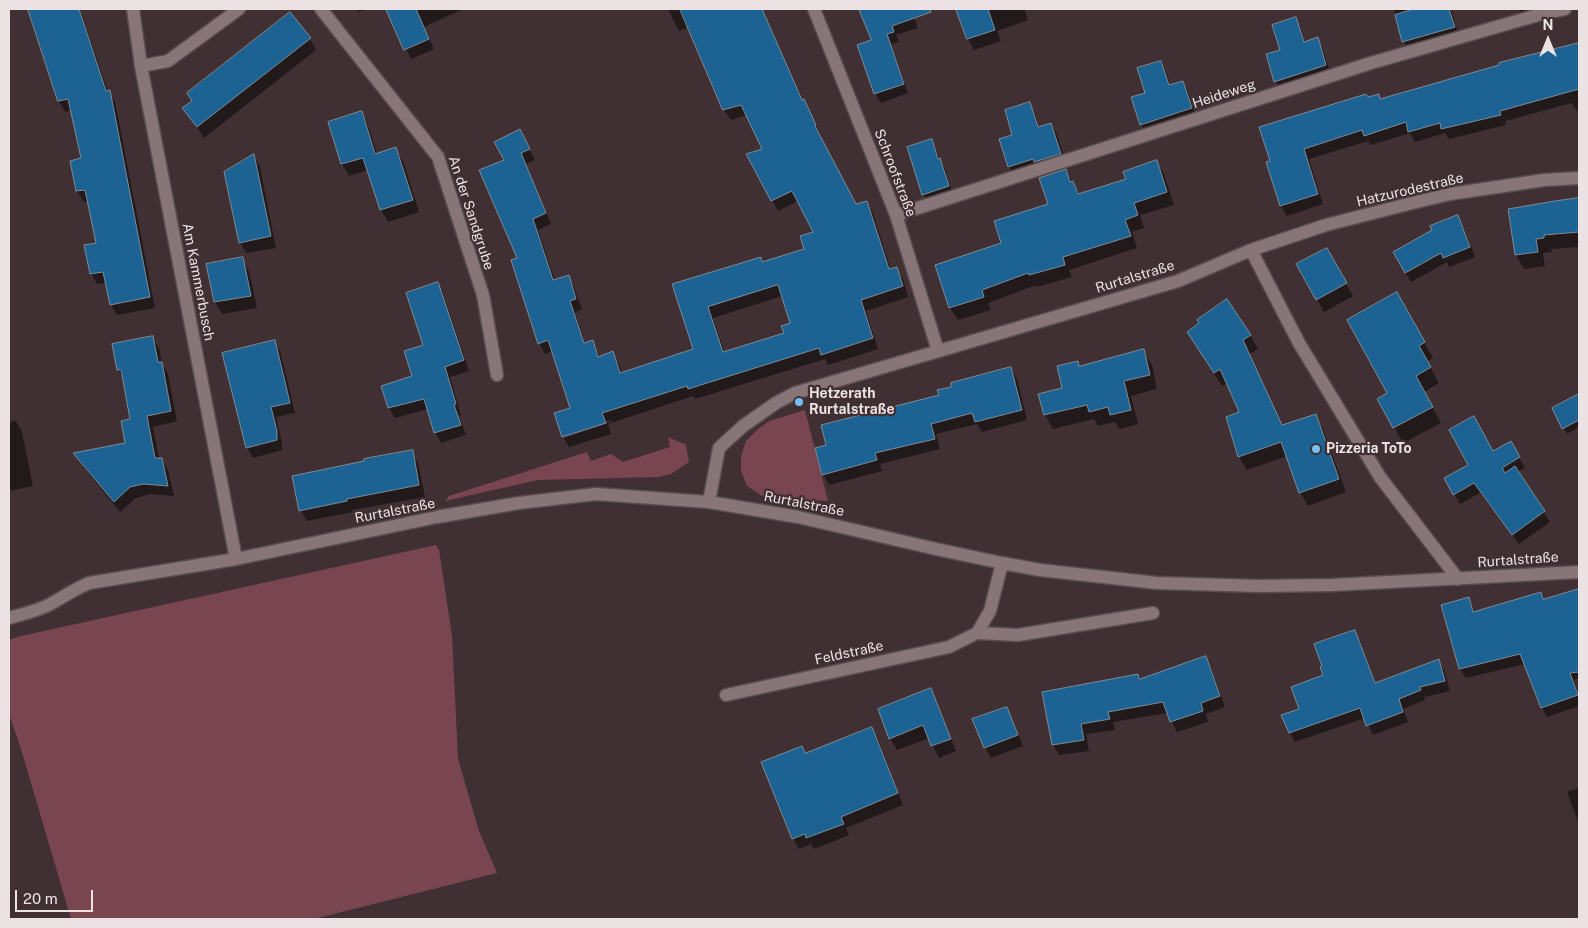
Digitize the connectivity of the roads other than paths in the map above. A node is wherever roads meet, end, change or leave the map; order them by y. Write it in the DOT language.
graph roads {
  1 [pos="133,9"];
  2 [pos="239,9"];
  3 [pos="320,9"];
  4 [pos="814,9"];
  5 [pos="1564,9"];
  6 [pos="141,66"];
  7 [pos="1579,178"];
  8 [pos="896,215"];
  9 [pos="1251,250"];
  10 [pos="938,351"];
  11 [pos="497,374"];
  12 [pos="709,502"];
  13 [pos="236,560"];
  14 [pos="1002,563"];
  15 [pos="1579,572"];
  16 [pos="1458,579"];
  17 [pos="1153,614"];
  18 [pos="9,618"];
  19 [pos="976,633"];
  20 [pos="726,695"];
  1 -- 6 [label="street, Am Kammerbusch"];
  2 -- 6 [label="street"];
  3 -- 11 [label="street, An der Sandgrube"];
  4 -- 8 [label="street, Schroofstraße"];
  5 -- 8 [label="street, Heideweg"];
  6 -- 13 [label="street, Am Kammerbusch"];
  7 -- 9 [label="street, Hatzurodestraße"];
  8 -- 10 [label="street, Schroofstraße"];
  9 -- 10 [label="street, Rurtalstraße"];
  9 -- 16 [label="street"];
  10 -- 12 [label="street, Rurtalstraße"];
  12 -- 13 [label="street, Rurtalstraße"];
  12 -- 14 [label="street, Rurtalstraße"];
  13 -- 18 [label="street, Rurtalstraße"];
  14 -- 16 [label="street, Rurtalstraße"];
  14 -- 19 [label="street"];
  15 -- 16 [label="street, Rurtalstraße"];
  17 -- 19 [label="street, Feldstraße"];
  19 -- 20 [label="street, Feldstraße"];
}
